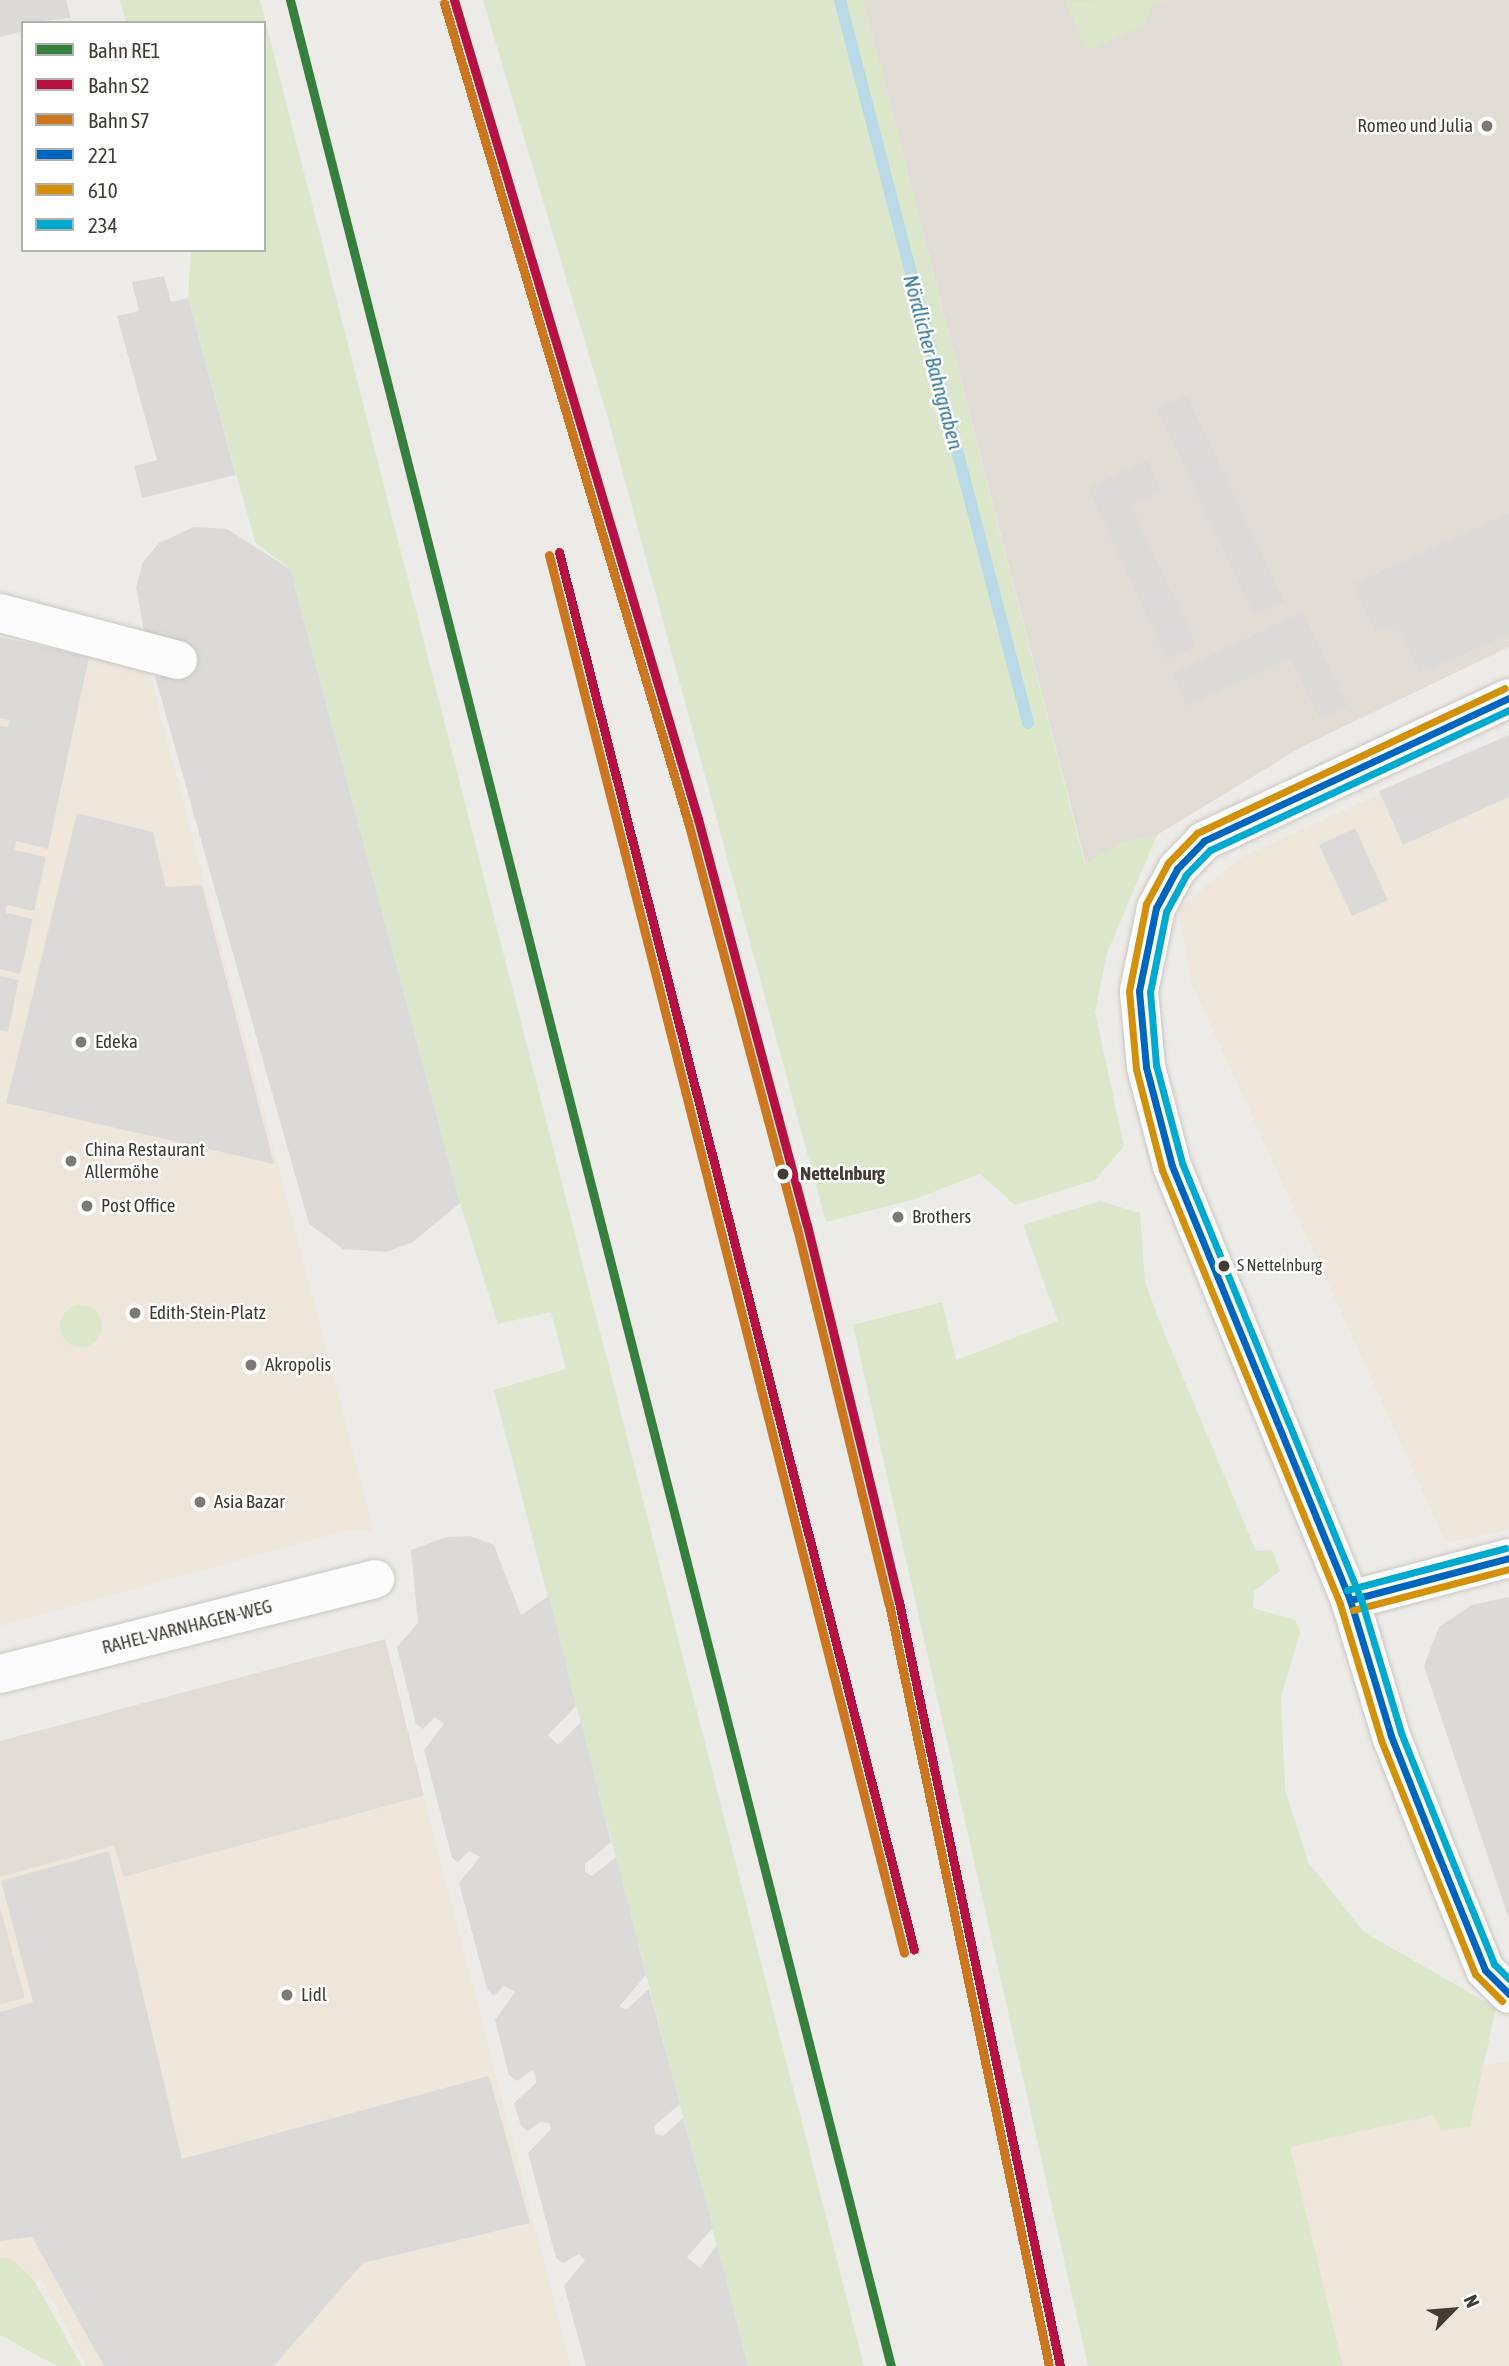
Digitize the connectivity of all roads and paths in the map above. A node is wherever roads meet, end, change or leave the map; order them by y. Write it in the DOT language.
graph roads {
  1 [pos="0,612"];
  2 [pos="178,660"];
  3 [pos="1509,698"];
  4 [pos="1509,1558"];
  5 [pos="374,1579"];
  6 [pos="1350,1600"];
  7 [pos="0,1674"];
  8 [pos="1509,1994"];
  1 -- 2 [label="street"];
  3 -- 6 [label="street"];
  4 -- 6 [label="street"];
  5 -- 7 [label="street, RAHEL-VARNHAGEN-WEG"];
  6 -- 8 [label="street"];
}
